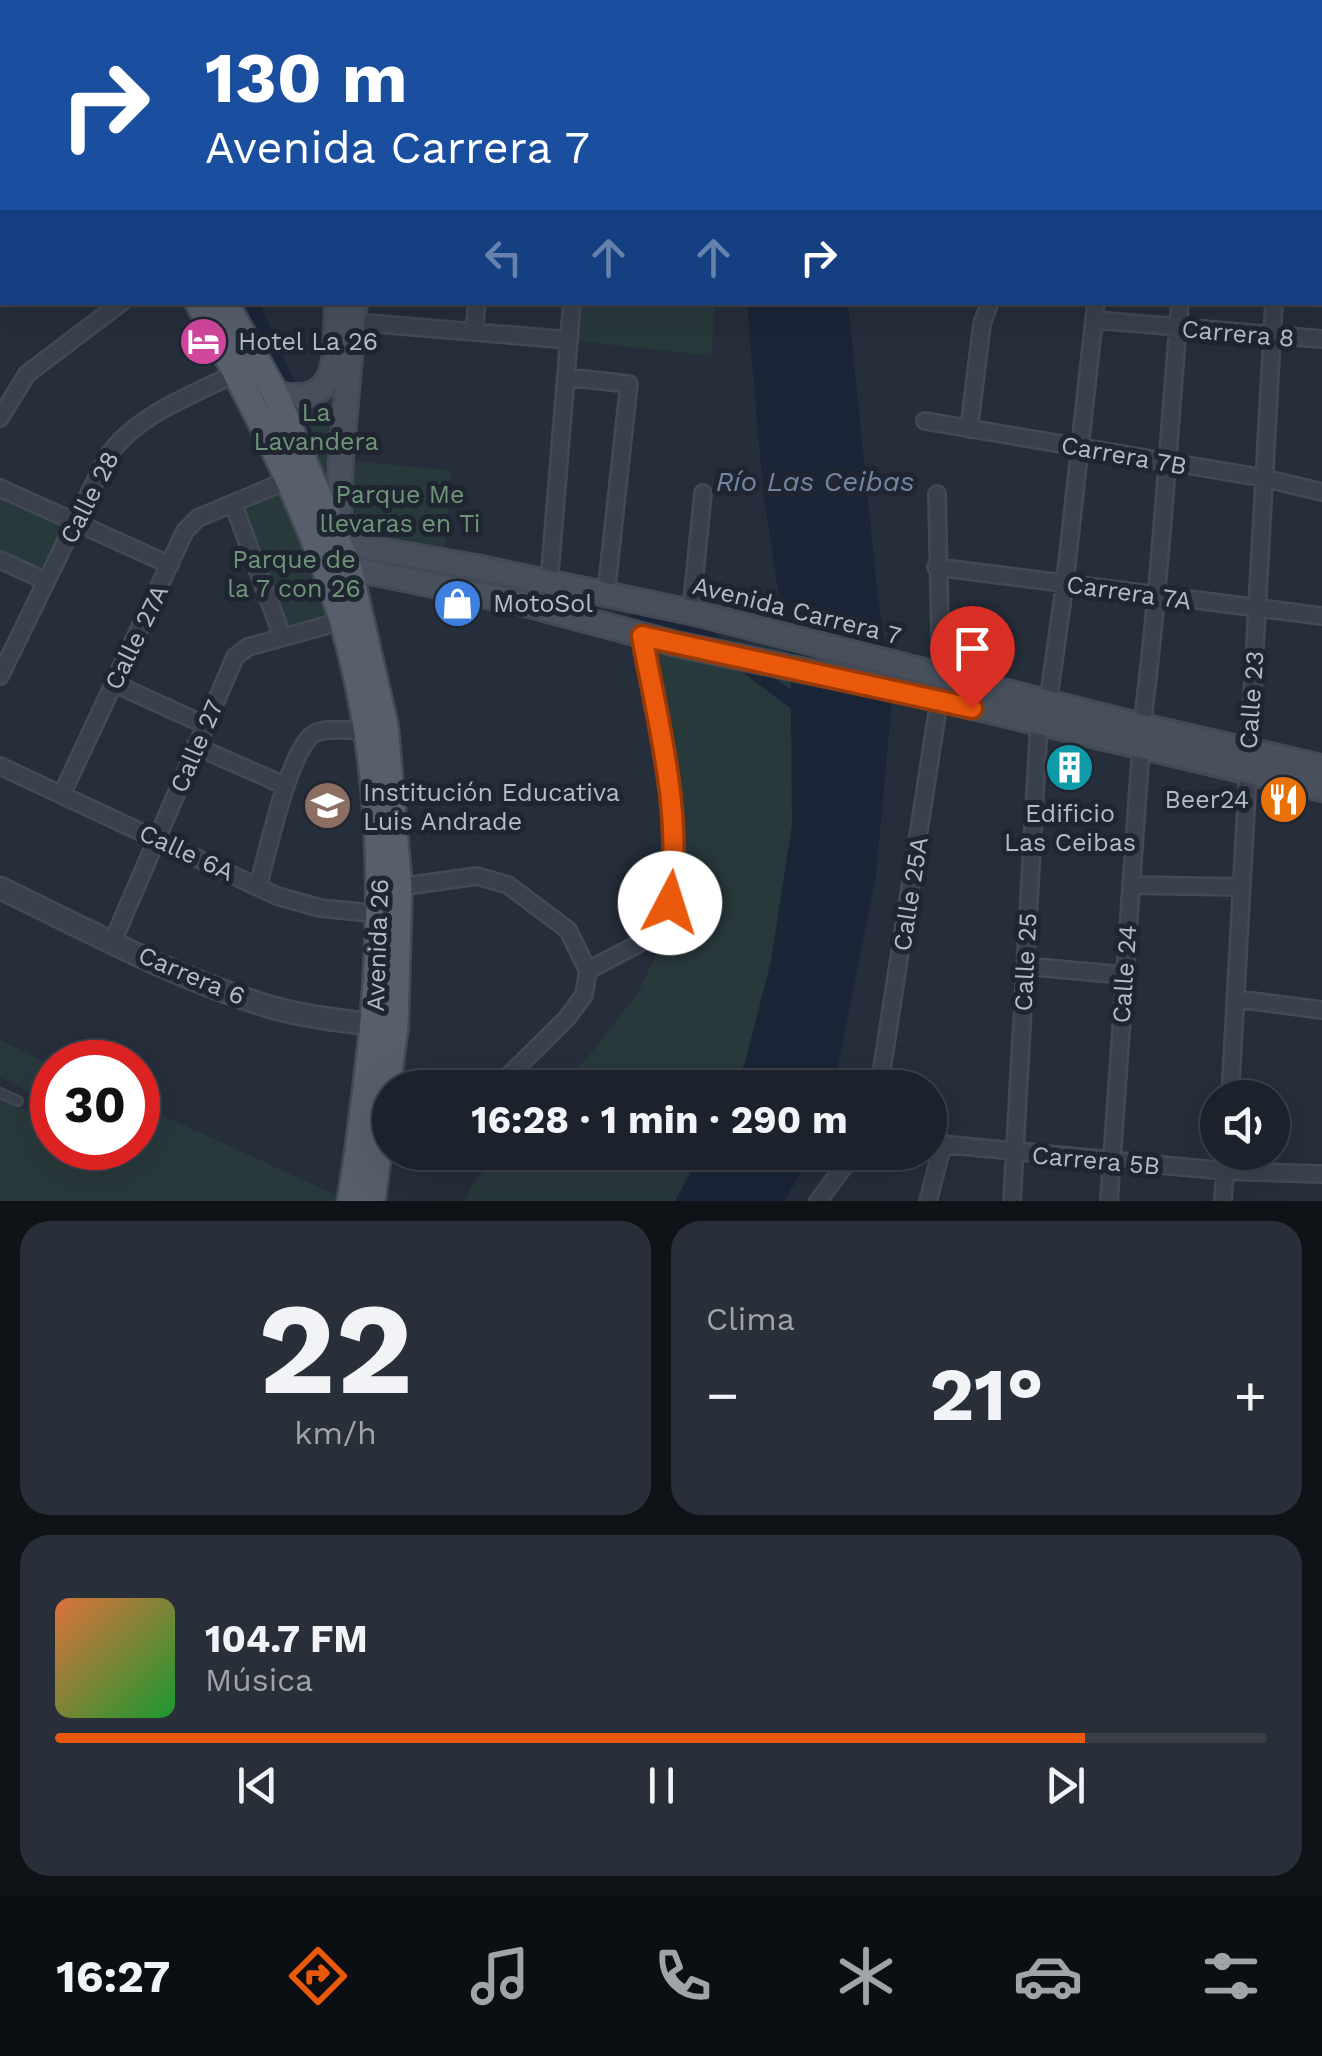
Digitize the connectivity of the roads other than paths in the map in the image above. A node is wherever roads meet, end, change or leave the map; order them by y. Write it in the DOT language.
graph roads {
  1 [pos="200,305"];
  2 [pos="227,305"];
  3 [pos="337,305"];
  4 [pos="477,305"];
  5 [pos="572,305"];
  6 [pos="989,305"];
  7 [pos="1096,305"];
  8 [pos="1180,305"];
  9 [pos="1274,305"];
  10 [pos="101,308"];
  11 [pos="354,312"];
  12 [pos="1095,320"];
  13 [pos="1178,328"];
  14 [pos="474,332"];
  15 [pos="1272,337"];
  16 [pos="1322,339"];
  17 [pos="569,340"];
  18 [pos="236,373"];
  19 [pos="566,377"];
  20 [pos="290,397"];
  21 [pos="0,418"];
  22 [pos="925,421"];
  23 [pos="969,429"];
  24 [pos="1078,447"];
  25 [pos="1165,464"];
  26 [pos="1264,478"];
  27 [pos="288,480"];
  28 [pos="0,488"];
  29 [pos="702,492"];
  30 [pos="1322,492"];
  31 [pos="937,494"];
  32 [pos="233,503"];
  33 [pos="75,523"];
  34 [pos="325,548"];
  35 [pos="0,560"];
  36 [pos="170,565"];
  37 [pos="936,567"];
  38 [pos="349,568"];
  39 [pos="46,581"];
  40 [pos="1066,582"];
  41 [pos="549,583"];
  42 [pos="606,594"];
  43 [pos="1158,597"];
  44 [pos="1258,610"];
  45 [pos="692,612"];
  46 [pos="1322,616"];
  47 [pos="342,622"];
  48 [pos="282,636"];
  49 [pos="642,636"];
  50 [pos="0,676"];
  51 [pos="940,676"];
  52 [pos="114,682"];
  53 [pos="939,701"];
  54 [pos="1043,713"];
  55 [pos="205,725"];
  56 [pos="367,731"];
  57 [pos="1141,737"];
  58 [pos="195,746"];
  59 [pos="1246,761"];
  60 [pos="0,766"];
  61 [pos="1322,767"];
  62 [pos="286,786"];
  63 [pos="1322,789"];
  64 [pos="62,794"];
  65 [pos="157,837"];
  66 [pos="258,886"];
  67 [pos="1131,886"];
  68 [pos="399,887"];
  69 [pos="1240,887"];
  70 [pos="0,888"];
  71 [pos="380,914"];
  72 [pos="114,941"];
  73 [pos="1025,966"];
  74 [pos="588,971"];
  75 [pos="1124,975"];
  76 [pos="1236,999"];
  77 [pos="1322,1010"];
  78 [pos="384,1026"];
  79 [pos="386,1070"];
  80 [pos="514,1070"];
  81 [pos="882,1070"];
  82 [pos="1231,1080"];
  83 [pos="0,1093"];
  84 [pos="18,1101"];
  85 [pos="947,1145"];
  86 [pos="1014,1153"];
  87 [pos="1112,1161"];
  88 [pos="377,1170"];
  89 [pos="842,1170"];
  90 [pos="932,1170"];
  91 [pos="1225,1171"];
  92 [pos="1322,1174"];
  93 [pos="350,1201"];
  94 [pos="372,1201"];
  95 [pos="818,1201"];
  96 [pos="928,1201"];
  97 [pos="1012,1201"];
  98 [pos="1109,1201"];
  99 [pos="1223,1201"];
  1 -- 18 [label="main road, Avenida 26"];
  2 -- 20 [label="main road, Avenida 26"];
  3 -- 20 [label="main road"];
  4 -- 14 [label="street"];
  5 -- 17 [label="street"];
  6 -- 23 [label="street"];
  7 -- 12 [label="street, Calle 25"];
  8 -- 13 [label="street, Calle 24"];
  9 -- 15 [label="street, Calle 23"];
  10 -- 21 [label="street"];
  11 -- 14 [label="street"];
  11 -- 34 [label="main road"];
  12 -- 13 [label="street, Carrera 8"];
  12 -- 24 [label="street, Calle 25"];
  13 -- 15 [label="street, Carrera 8"];
  13 -- 25 [label="street, Calle 24"];
  14 -- 17 [label="street"];
  15 -- 16 [label="street, Carrera 8"];
  15 -- 26 [label="street, Calle 23"];
  17 -- 19 [label="street"];
  18 -- 27 [label="main road, Avenida 26"];
  18 -- 33 [label="street, Calle 28"];
  19 -- 41 [label="street"];
  19 -- 42 [label="street"];
  20 -- 34 [label="main road, Avenida 26"];
  22 -- 23 [label="street, Carrera 7B"];
  23 -- 24 [label="street, Carrera 7B"];
  24 -- 25 [label="street, Carrera 7B"];
  24 -- 40 [label="street, Calle 25"];
  25 -- 26 [label="street, Carrera 7B"];
  25 -- 43 [label="street, Calle 24"];
  26 -- 30 [label="street, Carrera 7B"];
  26 -- 44 [label="street, Calle 23"];
  27 -- 32 [label="street, Calle 27A"];
  27 -- 34 [label="main road, Avenida 26"];
  28 -- 33 [label="street"];
  29 -- 45 [label="street"];
  31 -- 37 [label="street"];
  32 -- 36 [label="street, Calle 27A"];
  32 -- 48 [label="street"];
  33 -- 36 [label="street"];
  33 -- 39 [label="street, Calle 28"];
  34 -- 38 [label="main road, Avenida 26"];
  34 -- 41 [label="main road, Avenida Carrera 7"];
  34 -- 47 [label="main road, Avenida 26"];
  35 -- 39 [label="street"];
  36 -- 52 [label="street, Calle 27A"];
  37 -- 40 [label="street, Carrera 7A"];
  37 -- 51 [label="street"];
  38 -- 49 [label="main road, Avenida Carrera 7"];
  38 -- 68 [label="main road, Avenida 26"];
  39 -- 50 [label="street, Calle 28"];
  40 -- 43 [label="street, Carrera 7A"];
  40 -- 54 [label="street, Calle 25"];
  41 -- 42 [label="main road, Avenida Carrera 7"];
  42 -- 45 [label="main road, Avenida Carrera 7"];
  43 -- 44 [label="street, Carrera 7A"];
  43 -- 57 [label="street, Calle 24"];
  44 -- 46 [label="street, Carrera 7A"];
  44 -- 59 [label="street, Calle 23"];
  45 -- 51 [label="main road, Avenida Carrera 7"];
  47 -- 48 [label="street, Calle 27"];
  47 -- 56 [label="main road, Avenida 26"];
  48 -- 55 [label="street, Calle 27"];
  49 -- 53 [label="main road, Avenida Carrera 7"];
  49 -- 74 [label="street"];
  51 -- 54 [label="main road, Avenida Carrera 7"];
  52 -- 55 [label="street"];
  52 -- 64 [label="street, Calle 27A"];
  53 -- 54 [label="main road, Avenida Carrera 7"];
  53 -- 81 [label="street, Calle 25A"];
  54 -- 57 [label="main road, Avenida Carrera 7"];
  54 -- 73 [label="street, Calle 25"];
  55 -- 58 [label="street, Calle 27"];
  56 -- 62 [label="street"];
  56 -- 71 [label="main road, Avenida 26"];
  57 -- 59 [label="main road, Avenida Carrera 7"];
  57 -- 67 [label="street, Calle 24"];
  58 -- 62 [label="street"];
  58 -- 65 [label="street, Calle 27"];
  59 -- 61 [label="main road, Avenida Carrera 7"];
  59 -- 63 [label="main road, Avenida Carrera 7"];
  59 -- 69 [label="street, Calle 23"];
  60 -- 64 [label="street, Calle 6A"];
  62 -- 66 [label="street"];
  64 -- 65 [label="street, Calle 6A"];
  65 -- 66 [label="street, Calle 6A"];
  65 -- 72 [label="street, Calle 27"];
  66 -- 71 [label="street, Calle 6A"];
  67 -- 69 [label="street"];
  67 -- 75 [label="street, Calle 24"];
  68 -- 74 [label="street"];
  68 -- 78 [label="main road, Avenida 26"];
  69 -- 76 [label="street, Calle 23"];
  70 -- 72 [label="street, Carrera 6"];
  71 -- 78 [label="main road, Avenida 26"];
  72 -- 78 [label="street, Carrera 6"];
  73 -- 75 [label="street"];
  73 -- 86 [label="street, Calle 25"];
  74 -- 80 [label="street"];
  75 -- 87 [label="street, Calle 24"];
  76 -- 77 [label="street"];
  76 -- 82 [label="street, Calle 23"];
  78 -- 79 [label="main road, Avenida 26"];
  78 -- 93 [label="main road, Avenida 26"];
  83 -- 84 [label="lane"];
  85 -- 86 [label="street, Carrera 5B"];
  86 -- 87 [label="street, Carrera 5B"];
  86 -- 97 [label="street, Calle 25"];
  87 -- 91 [label="street, Carrera 5B"];
  87 -- 98 [label="street, Calle 24"];
  88 -- 94 [label="main road, Avenida 26"];
  89 -- 95 [label="street"];
  90 -- 96 [label="street"];
  91 -- 92 [label="street, Carrera 5B"];
  91 -- 99 [label="street"];
}
